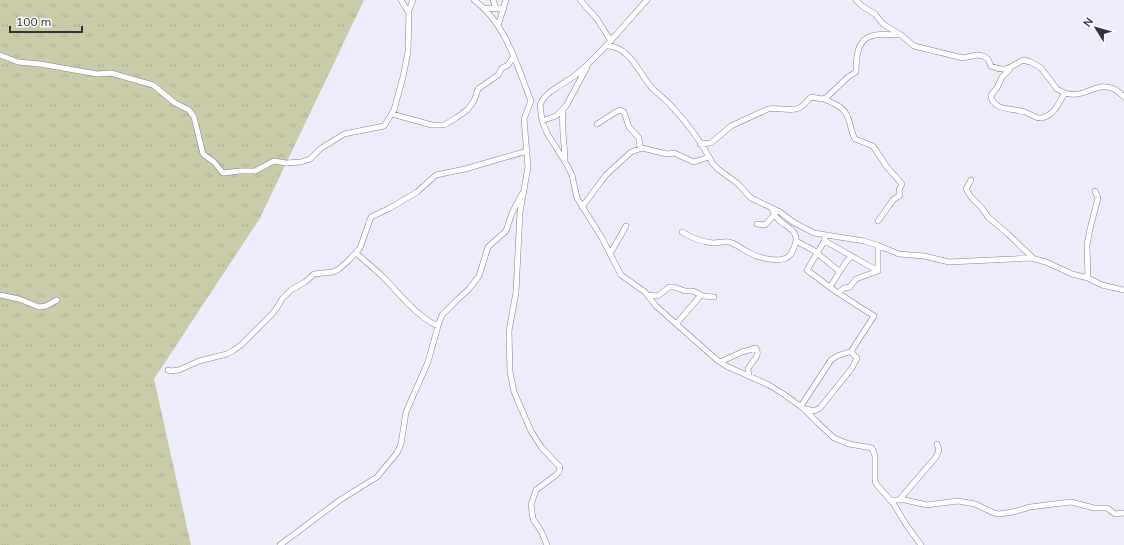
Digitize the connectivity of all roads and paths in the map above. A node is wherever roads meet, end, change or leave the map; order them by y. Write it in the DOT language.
graph roads {
  1 [pos="401,0"];
  2 [pos="413,0"];
  3 [pos="474,0"];
  4 [pos="493,0"];
  5 [pos="506,0"];
  6 [pos="580,0"];
  7 [pos="647,0"];
  8 [pos="856,0"];
  9 [pos="484,8"];
  10 [pos="504,8"];
  11 [pos="496,9"];
  12 [pos="409,13"];
  13 [pos="498,26"];
  14 [pos="901,35"];
  15 [pos="611,41"];
  16 [pos="606,46"];
  17 [pos="0,55"];
  18 [pos="514,56"];
  19 [pos="1026,58"];
  20 [pos="1030,62"];
  21 [pos="589,63"];
  22 [pos="1014,66"];
  23 [pos="1065,93"];
  24 [pos="1124,97"];
  25 [pos="824,99"];
  26 [pos="563,110"];
  27 [pos="392,114"];
  28 [pos="542,121"];
  29 [pos="597,124"];
  30 [pos="700,144"];
  31 [pos="640,149"];
  32 [pos="527,151"];
  33 [pos="709,157"];
  34 [pos="565,163"];
  35 [pos="971,180"];
  36 [pos="1095,191"];
  37 [pos="524,192"];
  38 [pos="582,207"];
  39 [pos="772,208"];
  40 [pos="775,214"];
  41 [pos="878,221"];
  42 [pos="757,224"];
  43 [pos="626,226"];
  44 [pos="682,232"];
  45 [pos="824,235"];
  46 [pos="796,241"];
  47 [pos="825,241"];
  48 [pos="878,245"];
  49 [pos="356,253"];
  50 [pos="610,254"];
  51 [pos="818,254"];
  52 [pos="851,256"];
  53 [pos="1034,258"];
  54 [pos="840,271"];
  55 [pos="878,271"];
  56 [pos="1088,278"];
  57 [pos="830,288"];
  58 [pos="1124,290"];
  59 [pos="0,294"];
  60 [pos="838,294"];
  61 [pos="648,295"];
  62 [pos="701,295"];
  63 [pos="714,296"];
  64 [pos="57,300"];
  65 [pos="677,323"];
  66 [pos="438,326"];
  67 [pos="852,351"];
  68 [pos="720,362"];
  69 [pos="168,370"];
  70 [pos="749,376"];
  71 [pos="802,407"];
  72 [pos="937,444"];
  73 [pos="890,500"];
  74 [pos="899,500"];
  75 [pos="1124,513"];
  76 [pos="280,545"];
  77 [pos="547,545"];
  78 [pos="921,545"];
  1 -- 12 [label="street"];
  2 -- 12 [label="street"];
  3 -- 9 [label="street"];
  4 -- 11 [label="street"];
  5 -- 10 [label="street"];
  6 -- 15 [label="street"];
  7 -- 15 [label="street"];
  8 -- 14 [label="street"];
  9 -- 11 [label="street"];
  9 -- 13 [label="street"];
  10 -- 11 [label="street"];
  10 -- 13 [label="street"];
  12 -- 27 [label="street"];
  13 -- 18 [label="street"];
  14 -- 22 [label="street"];
  14 -- 25 [label="street"];
  15 -- 16 [label="street"];
  16 -- 21 [label="street"];
  16 -- 30 [label="street"];
  17 -- 27 [label="street"];
  18 -- 27 [label="street"];
  18 -- 32 [label="street"];
  19 -- 20 [label="street"];
  20 -- 22 [label="street"];
  20 -- 23 [label="street"];
  21 -- 26 [label="street"];
  21 -- 28 [label="street"];
  22 -- 23 [label="street"];
  23 -- 24 [label="street"];
  25 -- 30 [label="street"];
  25 -- 41 [label="street"];
  26 -- 28 [label="street"];
  26 -- 34 [label="street"];
  28 -- 34 [label="street"];
  29 -- 31 [label="street"];
  30 -- 33 [label="street"];
  31 -- 33 [label="street"];
  31 -- 38 [label="street"];
  32 -- 37 [label="street"];
  32 -- 49 [label="street"];
  33 -- 39 [label="street"];
  34 -- 38 [label="street"];
  35 -- 53 [label="street"];
  36 -- 56 [label="street"];
  37 -- 66 [label="street"];
  37 -- 77 [label="street"];
  38 -- 50 [label="street"];
  39 -- 40 [label="street"];
  39 -- 45 [label="street"];
  40 -- 42 [label="street"];
  40 -- 46 [label="street"];
  43 -- 50 [label="street"];
  44 -- 46 [label="street"];
  45 -- 47 [label="street"];
  45 -- 48 [label="street"];
  46 -- 51 [label="street"];
  47 -- 51 [label="street"];
  47 -- 52 [label="street"];
  48 -- 53 [label="street"];
  48 -- 55 [label="street"];
  49 -- 66 [label="street"];
  49 -- 69 [label="street"];
  50 -- 61 [label="street"];
  51 -- 54 [label="street"];
  51 -- 57 [label="street"];
  52 -- 54 [label="street"];
  52 -- 55 [label="street"];
  53 -- 56 [label="street"];
  54 -- 57 [label="street"];
  55 -- 60 [label="street"];
  56 -- 58 [label="street"];
  57 -- 60 [label="street"];
  59 -- 64 [label="street"];
  60 -- 67 [label="street"];
  61 -- 62 [label="street"];
  61 -- 65 [label="street"];
  62 -- 63 [label="street"];
  62 -- 65 [label="street"];
  65 -- 68 [label="street"];
  66 -- 76 [label="street"];
  67 -- 71 [label="street"];
  67 -- 71 [label="street"];
  68 -- 70 [label="street"];
  68 -- 70 [label="street"];
  70 -- 71 [label="street"];
  71 -- 73 [label="street"];
  72 -- 74 [label="street"];
  73 -- 74 [label="street"];
  73 -- 78 [label="street"];
  74 -- 75 [label="street"];
}
